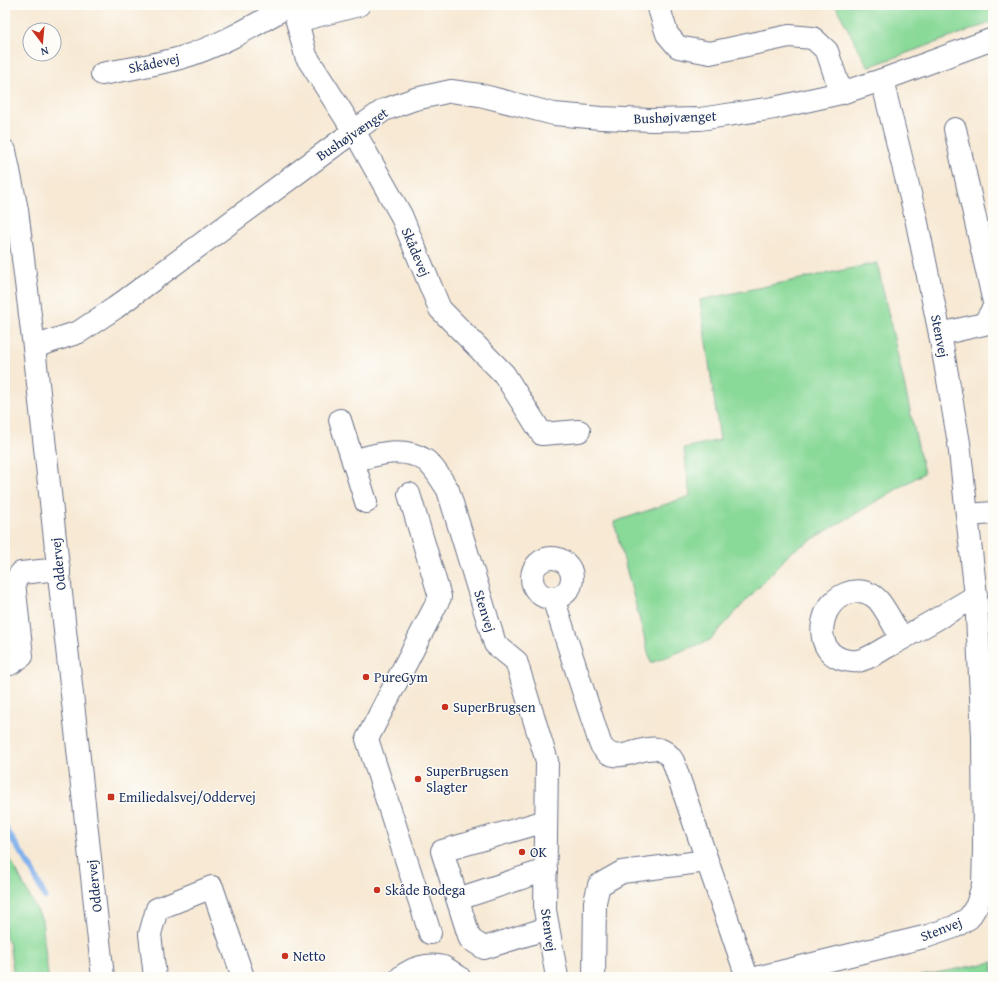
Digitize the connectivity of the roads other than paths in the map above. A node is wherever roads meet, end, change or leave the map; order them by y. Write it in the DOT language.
graph roads {
  1 [pos="359,5"];
  2 [pos="658,5"];
  3 [pos="293,10"];
  4 [pos="993,39"];
  5 [pos="102,74"];
  6 [pos="882,80"];
  7 [pos="841,93"];
  8 [pos="955,128"];
  9 [pos="354,131"];
  10 [pos="5,151"];
  11 [pos="993,298"];
  12 [pos="993,309"];
  13 [pos="940,334"];
  14 [pos="34,347"];
  15 [pos="340,420"];
  16 [pos="579,430"];
  17 [pos="353,461"];
  18 [pos="409,494"];
  19 [pos="366,502"];
  20 [pos="993,513"];
  21 [pos="968,515"];
  22 [pos="59,569"];
  23 [pos="976,596"];
  24 [pos="554,598"];
  25 [pos="902,639"];
  26 [pos="5,664"];
  27 [pos="988,737"];
  28 [pos="546,821"];
  29 [pos="707,861"];
  30 [pos="546,870"];
  31 [pos="458,899"];
  32 [pos="548,928"];
  33 [pos="430,932"];
  34 [pos="103,977"];
  35 [pos="154,977"];
  36 [pos="244,977"];
  37 [pos="401,977"];
  38 [pos="459,977"];
  39 [pos="557,977"];
  40 [pos="594,977"];
  41 [pos="747,977"];
  42 [pos="760,977"];
  1 -- 3 [label="street, Skådevej"];
  2 -- 7 [label="street"];
  3 -- 5 [label="street, Skådevej"];
  3 -- 9 [label="street, Skådevej"];
  4 -- 6 [label="street, Bushøjvænget"];
  6 -- 7 [label="street, Bushøjvænget"];
  6 -- 13 [label="street, Stenvej"];
  7 -- 9 [label="street, Bushøjvænget"];
  8 -- 11 [label="street"];
  9 -- 14 [label="street, Bushøjvænget"];
  9 -- 16 [label="street, Skådevej"];
  10 -- 14 [label="street, Oddervej"];
  12 -- 13 [label="street"];
  13 -- 21 [label="street, Stenvej"];
  14 -- 22 [label="street, Oddervej"];
  15 -- 17 [label="street"];
  17 -- 19 [label="street"];
  17 -- 28 [label="street, Stenvej"];
  18 -- 33 [label="street"];
  20 -- 21 [label="street"];
  21 -- 23 [label="street, Stenvej"];
  22 -- 26 [label="street"];
  22 -- 34 [label="street, Oddervej"];
  23 -- 25 [label="street"];
  23 -- 27 [label="street, Stenvej"];
  24 -- 29 [label="street"];
  27 -- 42 [label="street, Stenvej"];
  28 -- 30 [label="street, Stenvej"];
  28 -- 31 [label="street"];
  29 -- 40 [label="street"];
  29 -- 41 [label="street"];
  30 -- 31 [label="street"];
  30 -- 32 [label="street, Stenvej"];
  31 -- 32 [label="street"];
  32 -- 39 [label="street, Stenvej"];
  35 -- 36 [label="street"];
  37 -- 38 [label="street"];
}
